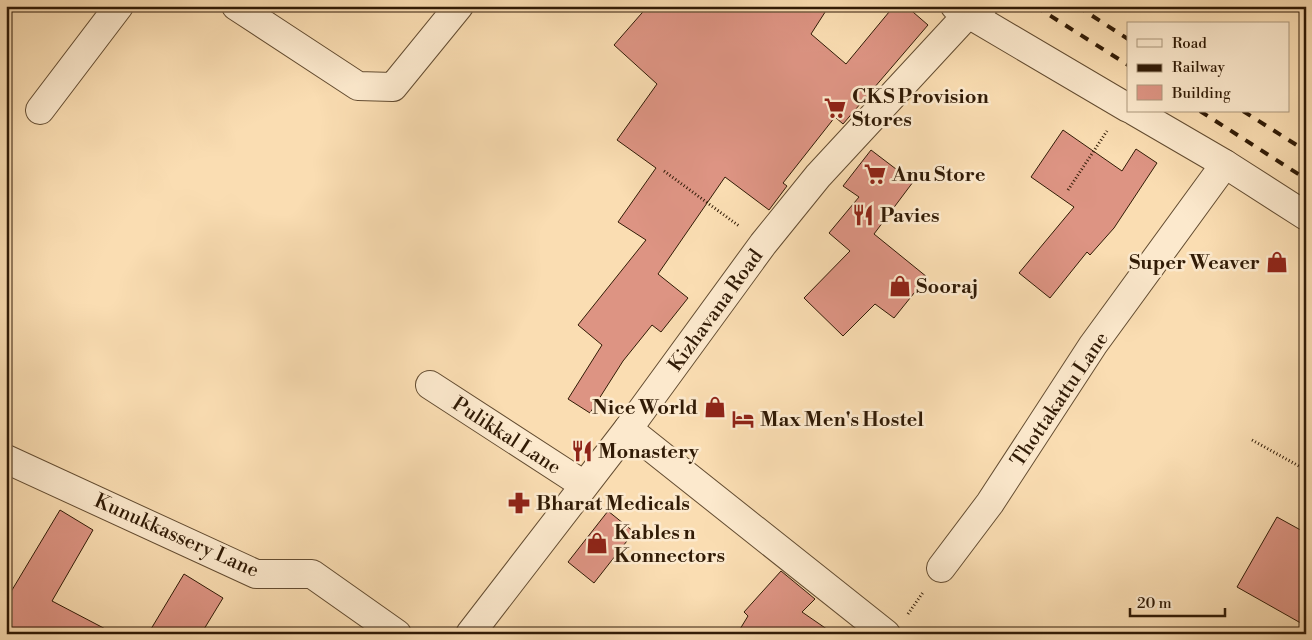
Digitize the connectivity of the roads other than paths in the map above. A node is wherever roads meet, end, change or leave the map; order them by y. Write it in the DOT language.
graph roads {
  1 [pos="119,6"];
  2 [pos="236,6"];
  3 [pos="459,6"];
  4 [pos="968,9"];
  5 [pos="1127,107"];
  6 [pos="40,110"];
  7 [pos="1136,112"];
  8 [pos="1225,164"];
  9 [pos="1306,216"];
  10 [pos="430,385"];
  11 [pos="628,429"];
  12 [pos="6,459"];
  13 [pos="584,485"];
  14 [pos="941,568"];
  15 [pos="895,626"];
  16 [pos="396,634"];
  17 [pos="470,634"];
  1 -- 6 [label="street"];
  2 -- 3 [label="street"];
  4 -- 5 [label="street"];
  4 -- 11 [label="street, Kizhavana Road"];
  7 -- 8 [label="street"];
  8 -- 9 [label="street"];
  8 -- 14 [label="street, Thottakattu Lane"];
  10 -- 13 [label="street, Pulikkal Lane"];
  11 -- 13 [label="street, Kizhavana Road"];
  11 -- 15 [label="street"];
  12 -- 16 [label="street, Kunukkassery Lane"];
  13 -- 17 [label="street, Kizhavana Road"];
}
